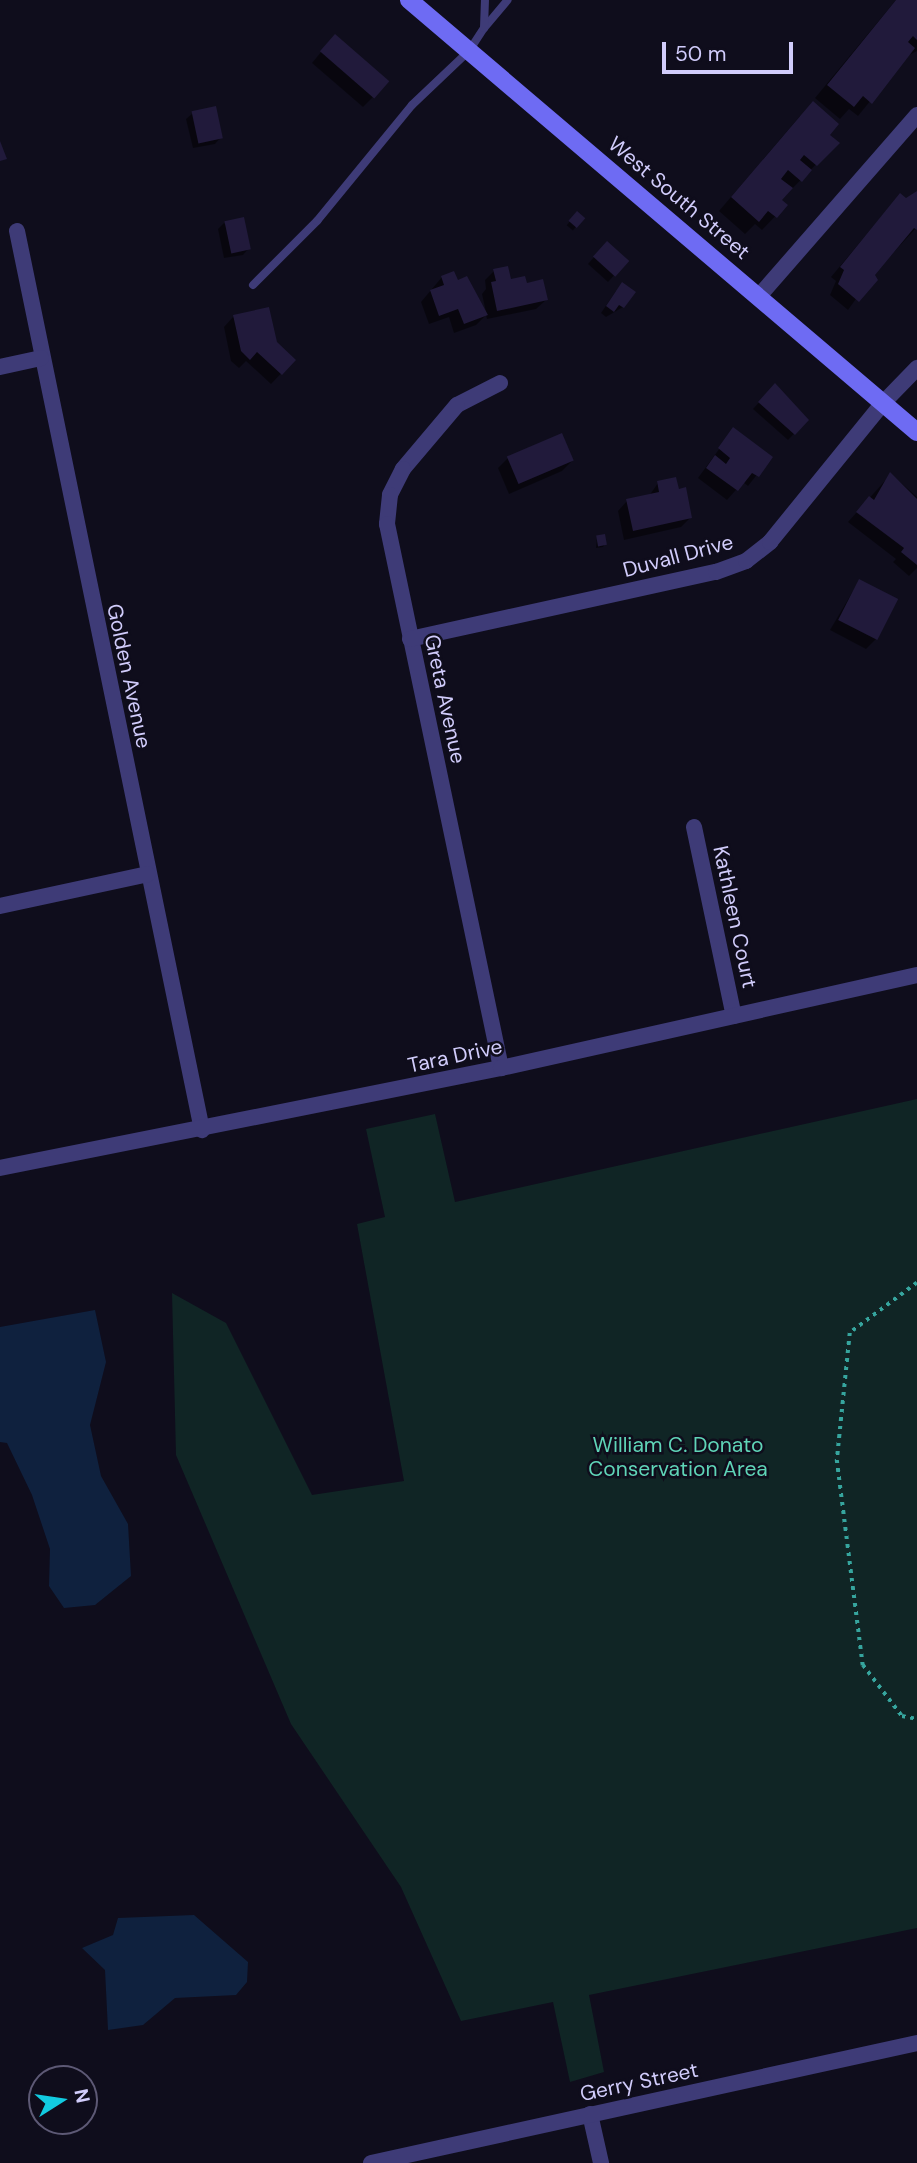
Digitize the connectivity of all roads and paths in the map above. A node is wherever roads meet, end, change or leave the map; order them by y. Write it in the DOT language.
graph roads {
  1 [pos="409,0"];
  2 [pos="485,0"];
  3 [pos="508,0"];
  4 [pos="484,29"];
  5 [pos="469,51"];
  6 [pos="917,115"];
  7 [pos="17,231"];
  8 [pos="253,285"];
  9 [pos="760,295"];
  10 [pos="41,358"];
  11 [pos="0,367"];
  12 [pos="917,368"];
  13 [pos="500,383"];
  14 [pos="883,403"];
  15 [pos="917,432"];
  16 [pos="410,639"];
  17 [pos="694,827"];
  18 [pos="148,874"];
  19 [pos="0,906"];
  20 [pos="917,975"];
  21 [pos="734,1016"];
  22 [pos="501,1068"];
  23 [pos="202,1130"];
  24 [pos="0,1168"];
  25 [pos="917,1283"];
  26 [pos="917,1719"];
  27 [pos="917,2043"];
  28 [pos="590,2114"];
  29 [pos="371,2163"];
  30 [pos="601,2163"];
  1 -- 5 [label="street, West South Street"];
  2 -- 4 [label="lane"];
  3 -- 4 [label="lane"];
  4 -- 5 [label="lane"];
  5 -- 8 [label="lane"];
  5 -- 9 [label="street, West South Street"];
  6 -- 9 [label="street"];
  7 -- 10 [label="street, Golden Avenue"];
  9 -- 14 [label="street, West South Street"];
  10 -- 11 [label="street"];
  10 -- 18 [label="street, Golden Avenue"];
  12 -- 14 [label="street, Duvall Drive"];
  13 -- 16 [label="street, Greta Avenue"];
  14 -- 15 [label="street, West South Street"];
  14 -- 16 [label="street, Duvall Drive"];
  16 -- 22 [label="street, Greta Avenue"];
  17 -- 21 [label="street, Kathleen Court"];
  18 -- 19 [label="street"];
  18 -- 23 [label="street, Golden Avenue"];
  20 -- 21 [label="street, Tara Drive"];
  21 -- 22 [label="street, Tara Drive"];
  22 -- 23 [label="street, Tara Drive"];
  23 -- 24 [label="street, Tara Drive"];
  25 -- 26 [label="path"];
  27 -- 28 [label="street, Gerry Street"];
  28 -- 29 [label="street, Gerry Street"];
  28 -- 30 [label="street"];
}
